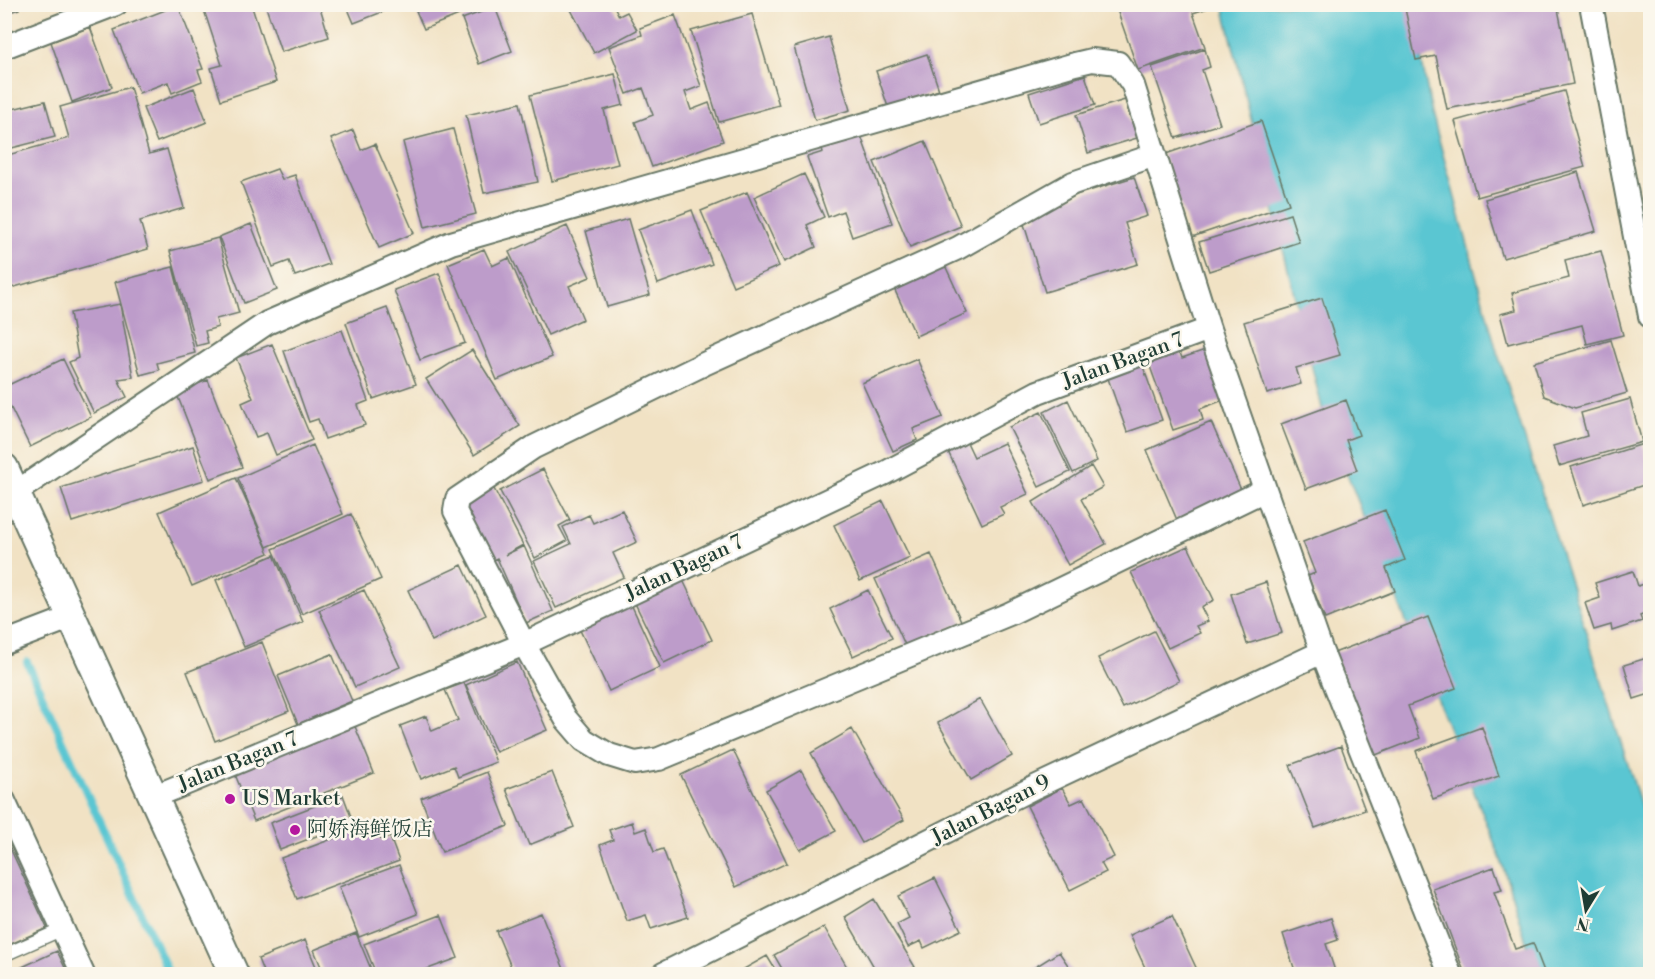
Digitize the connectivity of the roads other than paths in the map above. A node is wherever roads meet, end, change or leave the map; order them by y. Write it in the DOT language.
graph roads {
  1 [pos="116,4"];
  2 [pos="1592,4"];
  3 [pos="4,47"];
  4 [pos="1155,155"];
  5 [pos="1650,316"];
  6 [pos="1209,329"];
  7 [pos="10,480"];
  8 [pos="1265,490"];
  9 [pos="72,617"];
  10 [pos="4,643"];
  11 [pos="524,644"];
  12 [pos="1322,652"];
  13 [pos="153,797"];
  14 [pos="4,801"];
  15 [pos="63,929"];
  16 [pos="4,955"];
  17 [pos="83,975"];
  18 [pos="234,975"];
  19 [pos="663,975"];
  20 [pos="1450,975"];
  1 -- 3 [label="street"];
  2 -- 5 [label="street"];
  4 -- 6 [label="street"];
  4 -- 7 [label="street"];
  4 -- 11 [label="street"];
  6 -- 8 [label="street"];
  6 -- 11 [label="street, Jalan Bagan 7"];
  7 -- 9 [label="street"];
  8 -- 11 [label="street"];
  8 -- 12 [label="street"];
  9 -- 10 [label="street"];
  9 -- 13 [label="street"];
  11 -- 13 [label="street, Jalan Bagan 7"];
  12 -- 19 [label="street, Jalan Bagan 9"];
  12 -- 20 [label="street"];
  13 -- 18 [label="street"];
  14 -- 15 [label="street"];
  15 -- 16 [label="lane"];
  15 -- 17 [label="street"];
}
